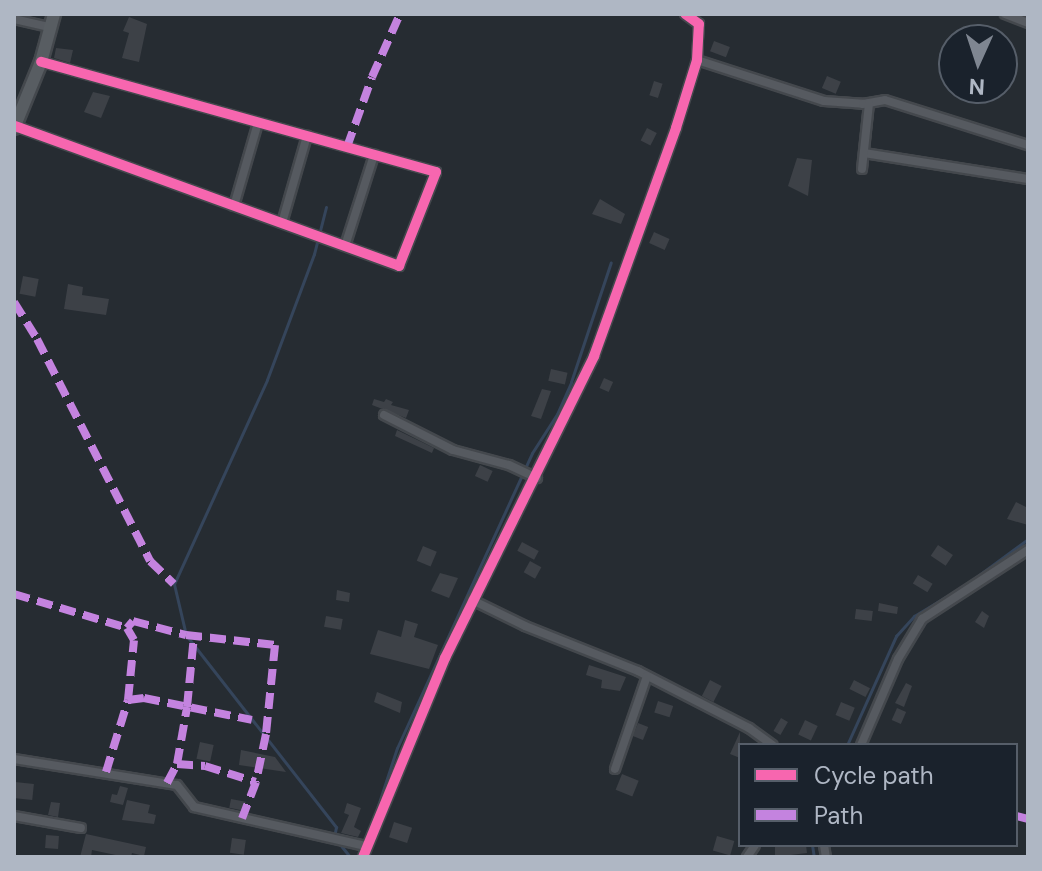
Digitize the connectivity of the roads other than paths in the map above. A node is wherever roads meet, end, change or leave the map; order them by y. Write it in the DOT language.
graph roads {
  1 [pos="54,14"];
  2 [pos="685,14"];
  3 [pos="1005,14"];
  4 [pos="14,19"];
  5 [pos="1028,23"];
  6 [pos="50,27"];
  7 [pos="697,60"];
  8 [pos="41,62"];
  9 [pos="869,103"];
  10 [pos="258,123"];
  11 [pos="15,127"];
  12 [pos="307,136"];
  13 [pos="1028,145"];
  14 [pos="864,153"];
  15 [pos="374,155"];
  16 [pos="862,169"];
  17 [pos="1028,179"];
  18 [pos="234,206"];
  19 [pos="282,223"];
  20 [pos="345,246"];
  21 [pos="384,415"];
  22 [pos="537,478"];
  23 [pos="1028,550"];
  24 [pos="472,600"];
  25 [pos="647,676"];
  26 [pos="769,743"];
  27 [pos="862,743"];
  28 [pos="14,759"];
  29 [pos="615,769"];
  30 [pos="14,816"];
  31 [pos="81,828"];
  32 [pos="366,846"];
  33 [pos="363,857"];
  1 -- 6 [label="main road"];
  2 -- 7 [label="street"];
  3 -- 5 [label="street"];
  4 -- 6 [label="street"];
  6 -- 8 [label="main road"];
  7 -- 9 [label="street"];
  7 -- 22 [label="street"];
  8 -- 10 [label="street"];
  8 -- 11 [label="main road"];
  9 -- 13 [label="street"];
  9 -- 14 [label="street"];
  10 -- 12 [label="street"];
  10 -- 18 [label="street"];
  11 -- 18 [label="street"];
  12 -- 15 [label="street"];
  12 -- 19 [label="street"];
  14 -- 16 [label="street"];
  14 -- 17 [label="street"];
  15 -- 20 [label="street"];
  15 -- 20 [label="street"];
  18 -- 19 [label="street"];
  19 -- 20 [label="street"];
  21 -- 22 [label="street"];
  22 -- 24 [label="street"];
  23 -- 27 [label="street"];
  24 -- 25 [label="street"];
  24 -- 32 [label="street"];
  25 -- 26 [label="street"];
  25 -- 29 [label="street"];
  28 -- 32 [label="street"];
  30 -- 31 [label="street"];
  32 -- 33 [label="street"];
}
